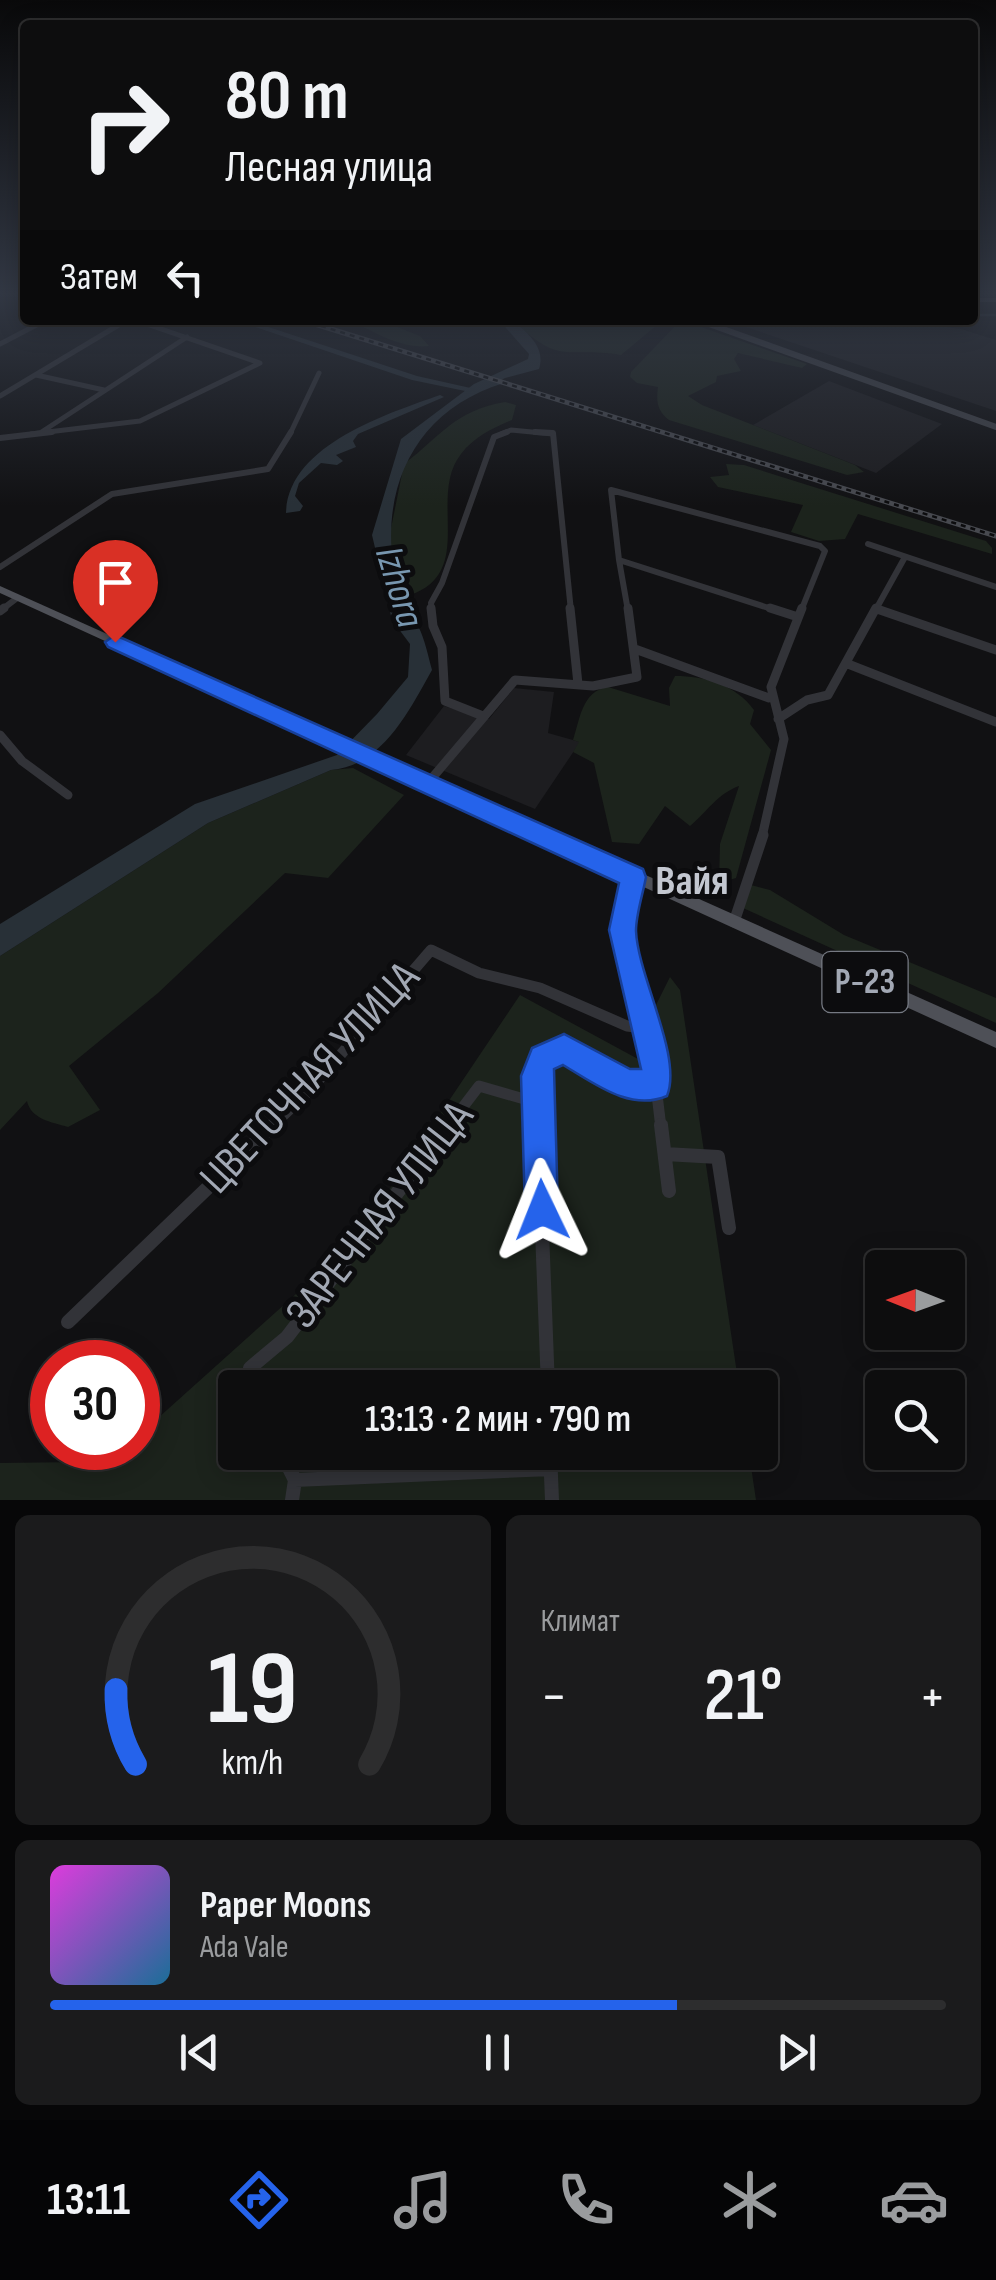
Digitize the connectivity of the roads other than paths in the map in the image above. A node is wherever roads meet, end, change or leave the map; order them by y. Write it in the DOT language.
graph roads {
  1 [pos="51,366"];
  2 [pos="141,366"];
  3 [pos="252,366"];
  4 [pos="826,366"];
  5 [pos="319,373"];
  6 [pos="36,375"];
  7 [pos="104,390"];
  8 [pos="0,396"];
  9 [pos="996,427"];
  10 [pos="38,434"];
  11 [pos="0,438"];
  12 [pos="868,544"];
  13 [pos="905,556"];
  14 [pos="618,560"];
  15 [pos="0,567"];
  16 [pos="996,587"];
  17 [pos="0,590"];
  18 [pos="17,598"];
  19 [pos="877,609"];
  20 [pos="0,611"];
  21 [pos="798,617"];
  22 [pos="635,648"];
  23 [pos="996,650"];
  24 [pos="848,664"];
  25 [pos="578,684"];
  26 [pos="769,698"];
  27 [pos="483,716"];
  28 [pos="778,719"];
  29 [pos="996,722"];
  30 [pos="0,735"];
  31 [pos="428,784"];
  32 [pos="68,794"];
  33 [pos="634,877"];
  34 [pos="734,922"];
  35 [pos="644,1028"];
  36 [pos="996,1040"];
  37 [pos="479,1086"];
  38 [pos="656,1086"];
  39 [pos="538,1103"];
  40 [pos="664,1154"];
  41 [pos="669,1191"];
  42 [pos="729,1228"];
  43 [pos="68,1322"];
  44 [pos="250,1370"];
  45 [pos="547,1370"];
  46 [pos="290,1470"];
  47 [pos="429,1470"];
  48 [pos="550,1470"];
  49 [pos="295,1480"];
  50 [pos="292,1500"];
  51 [pos="552,1500"];
  1 -- 6 [label="street"];
  2 -- 7 [label="street"];
  3 -- 10 [label="street"];
  4 -- 9 [label="street"];
  5 -- 15 [label="street"];
  6 -- 7 [label="street"];
  6 -- 8 [label="street"];
  7 -- 10 [label="street"];
  10 -- 11 [label="street"];
  12 -- 13 [label="street"];
  13 -- 16 [label="street"];
  13 -- 19 [label="street"];
  14 -- 21 [label="street"];
  14 -- 21 [label="street"];
  14 -- 22 [label="street"];
  17 -- 18 [label="main road, Р-23"];
  18 -- 20 [label="street"];
  18 -- 31 [label="main road, Р-23"];
  19 -- 23 [label="street"];
  19 -- 24 [label="street"];
  21 -- 26 [label="street"];
  22 -- 25 [label="street"];
  22 -- 26 [label="street"];
  24 -- 28 [label="street"];
  24 -- 29 [label="street"];
  25 -- 27 [label="street"];
  25 -- 27 [label="street"];
  26 -- 28 [label="street"];
  27 -- 31 [label="street"];
  28 -- 34 [label="street"];
  30 -- 32 [label="street"];
  31 -- 33 [label="main road, Р-23"];
  33 -- 34 [label="main road, Р-23"];
  33 -- 35 [label="street"];
  34 -- 36 [label="main road, Р-23"];
  35 -- 38 [label="street"];
  35 -- 43 [label="street, ЦВЕТОЧНАЯ УЛИЦА"];
  37 -- 39 [label="street"];
  37 -- 44 [label="street, ЗАРЕЧНАЯ УЛИЦА"];
  38 -- 39 [label="street"];
  38 -- 40 [label="street"];
  39 -- 45 [label="street"];
  40 -- 41 [label="street"];
  40 -- 42 [label="street"];
  46 -- 49 [label="street"];
  47 -- 49 [label="street"];
  48 -- 51 [label="street"];
  49 -- 50 [label="street"];
}
